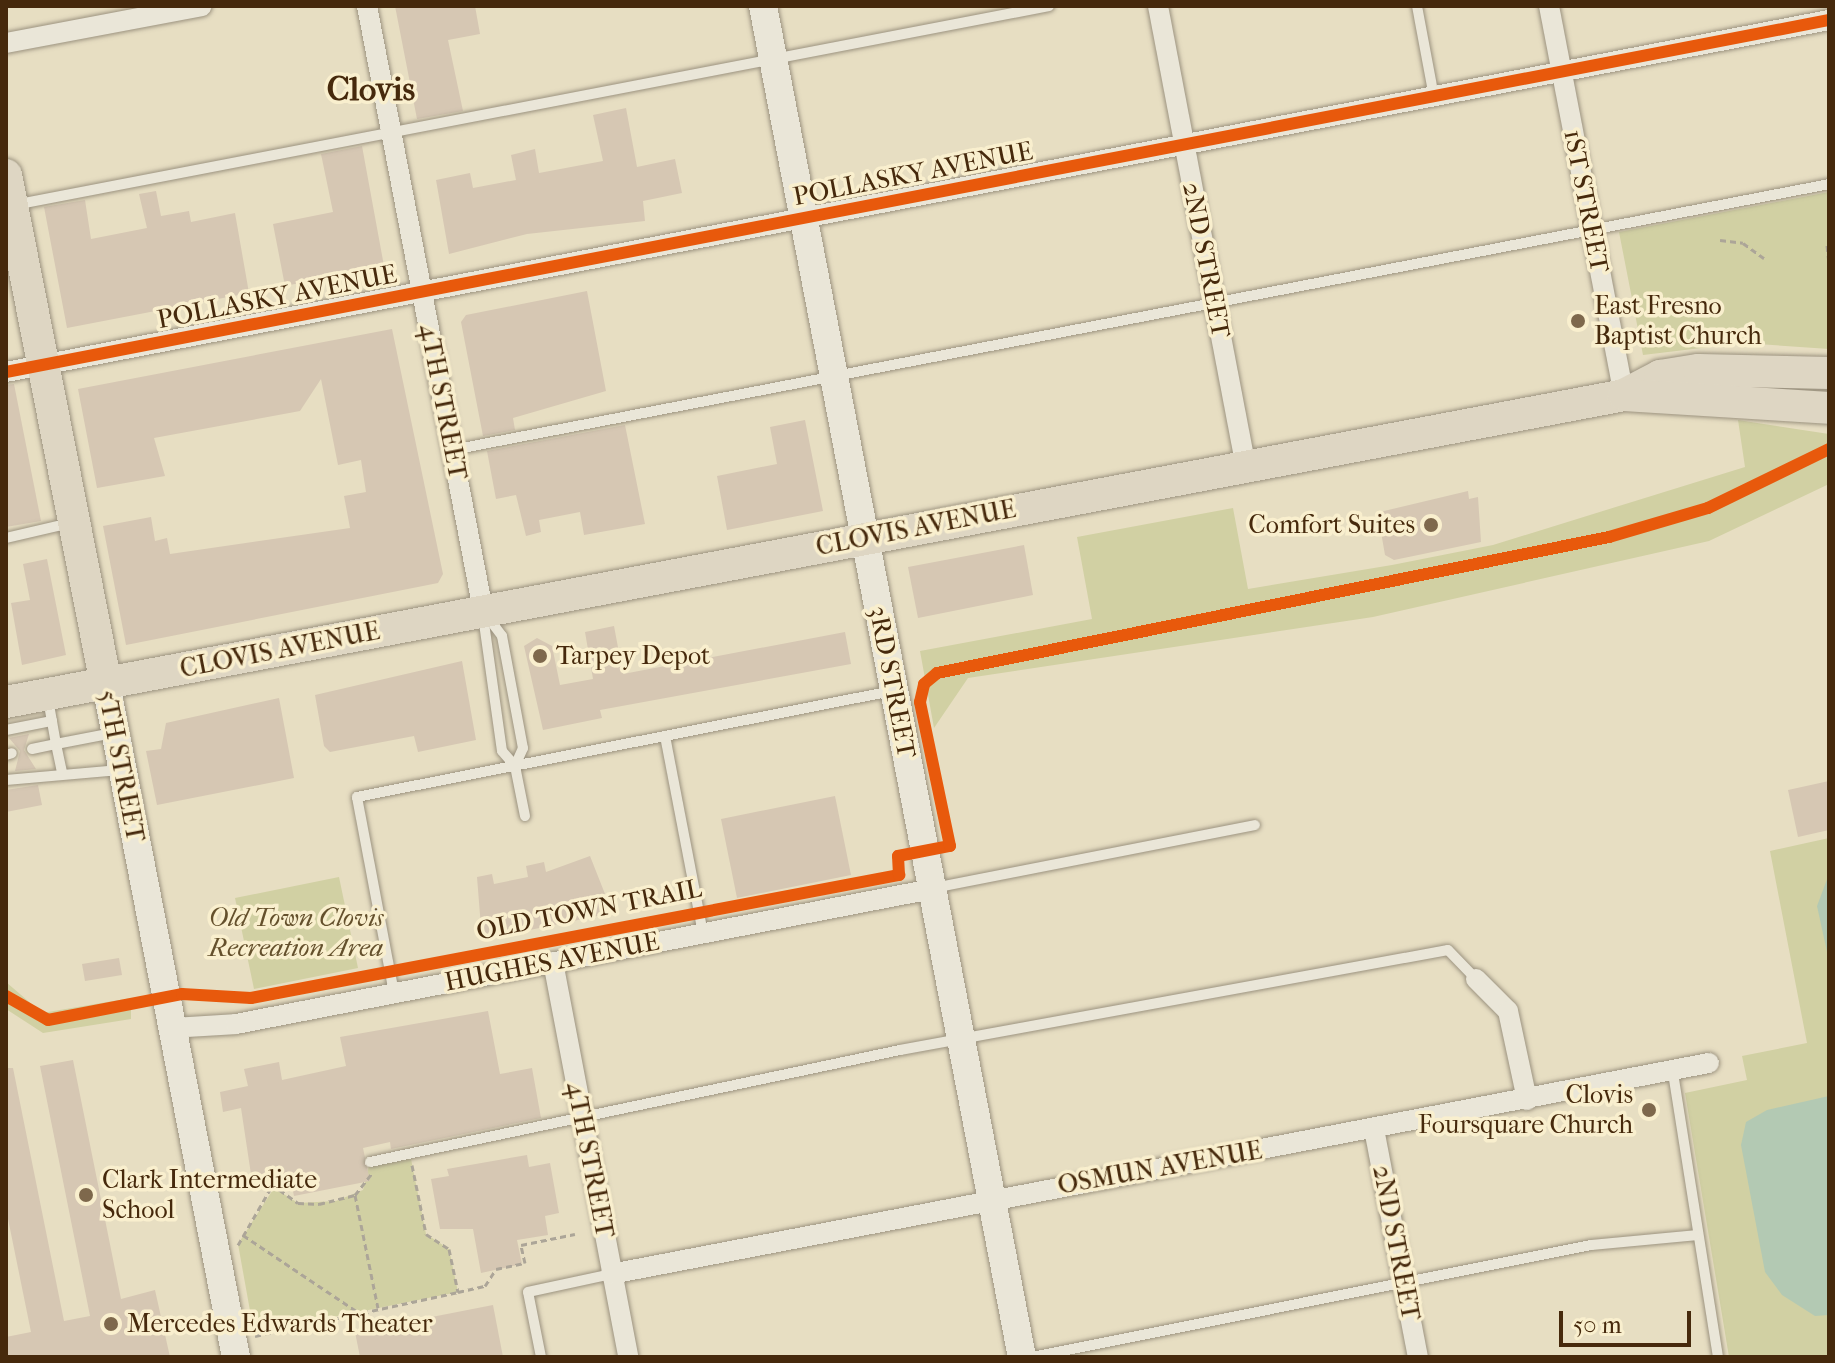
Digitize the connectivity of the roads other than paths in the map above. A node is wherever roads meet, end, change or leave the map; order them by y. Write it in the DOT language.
graph roads {
  1 [pos="202,6"];
  2 [pos="367,6"];
  3 [pos="763,6"];
  4 [pos="1049,6"];
  5 [pos="1158,6"];
  6 [pos="1417,6"];
  7 [pos="1549,6"];
  8 [pos="1829,20"];
  9 [pos="6,43"];
  10 [pos="773,60"];
  11 [pos="1562,73"];
  12 [pos="1434,97"];
  13 [pos="391,132"];
  14 [pos="1184,143"];
  15 [pos="1829,184"];
  16 [pos="9,190"];
  17 [pos="804,218"];
  18 [pos="1591,229"];
  19 [pos="422,291"];
  20 [pos="1214,303"];
  21 [pos="42,365"];
  22 [pos="6,372"];
  23 [pos="1829,373"];
  24 [pos="834,377"];
  25 [pos="1624,395"];
  26 [pos="1829,408"];
  27 [pos="452,450"];
  28 [pos="1246,467"];
  29 [pos="74,521"];
  30 [pos="6,538"];
  31 [pos="864,538"];
  32 [pos="483,610"];
  33 [pos="106,684"];
  34 [pos="894,690"];
  35 [pos="6,702"];
  36 [pos="50,708"];
  37 [pos="6,730"];
  38 [pos="115,733"];
  39 [pos="665,736"];
  40 [pos="56,744"];
  41 [pos="32,749"];
  42 [pos="515,766"];
  43 [pos="122,770"];
  44 [pos="62,772"];
  45 [pos="6,780"];
  46 [pos="525,816"];
  47 [pos="1255,825"];
  48 [pos="932,889"];
  49 [pos="703,934"];
  50 [pos="553,962"];
  51 [pos="1476,979"];
  52 [pos="394,993"];
  53 [pos="171,1028"];
  54 [pos="962,1041"];
  55 [pos="1709,1063"];
  56 [pos="1673,1073"];
  57 [pos="1527,1100"];
  58 [pos="583,1120"];
  59 [pos="1374,1129"];
  60 [pos="370,1162"];
  61 [pos="992,1198"];
  62 [pos="1696,1235"];
  63 [pos="611,1274"];
  64 [pos="1404,1285"];
  65 [pos="247,1353"];
  66 [pos="541,1357"];
  67 [pos="628,1357"];
  68 [pos="1022,1357"];
  69 [pos="1032,1357"];
  70 [pos="1418,1357"];
  71 [pos="1718,1357"];
  1 -- 9 [label="street"];
  2 -- 13 [label="street, 4TH STREET"];
  3 -- 10 [label="street, 3RD STREET"];
  4 -- 10 [label="lane"];
  5 -- 14 [label="street, 2ND STREET"];
  6 -- 12 [label="lane"];
  7 -- 11 [label="street, 1ST STREET"];
  8 -- 11 [label="street, POLLASKY AVENUE"];
  10 -- 13 [label="lane"];
  10 -- 17 [label="street, 3RD STREET"];
  11 -- 12 [label="street, POLLASKY AVENUE"];
  11 -- 18 [label="street, 1ST STREET"];
  12 -- 14 [label="street, POLLASKY AVENUE"];
  13 -- 16 [label="lane"];
  13 -- 19 [label="street, 4TH STREET"];
  14 -- 17 [label="street, POLLASKY AVENUE"];
  14 -- 20 [label="street, 2ND STREET"];
  15 -- 18 [label="lane"];
  16 -- 21 [label="main road, 5TH STREET"];
  17 -- 19 [label="street, POLLASKY AVENUE"];
  17 -- 24 [label="street, 3RD STREET"];
  18 -- 20 [label="lane"];
  18 -- 25 [label="street, 1ST STREET"];
  19 -- 21 [label="street, POLLASKY AVENUE"];
  19 -- 27 [label="street, 4TH STREET"];
  20 -- 24 [label="lane"];
  20 -- 28 [label="street, 2ND STREET"];
  21 -- 22 [label="street, POLLASKY AVENUE"];
  21 -- 29 [label="main road, 5TH STREET"];
  23 -- 25 [label="main road"];
  24 -- 27 [label="lane"];
  24 -- 31 [label="street, 3RD STREET"];
  25 -- 26 [label="main road, CLOVIS AVENUE"];
  25 -- 28 [label="main road, CLOVIS AVENUE"];
  27 -- 32 [label="street, 4TH STREET"];
  28 -- 31 [label="main road, CLOVIS AVENUE"];
  29 -- 30 [label="lane"];
  29 -- 33 [label="main road, 5TH STREET"];
  31 -- 32 [label="main road, CLOVIS AVENUE"];
  31 -- 34 [label="street, 3RD STREET"];
  32 -- 33 [label="main road, CLOVIS AVENUE"];
  32 -- 42 [label="lane"];
  32 -- 42 [label="lane"];
  33 -- 36 [label="main road, CLOVIS AVENUE"];
  33 -- 38 [label="street, 5TH STREET"];
  34 -- 39 [label="lane"];
  34 -- 48 [label="street, 3RD STREET"];
  35 -- 36 [label="main road, CLOVIS AVENUE"];
  36 -- 37 [label="lane"];
  36 -- 40 [label="lane"];
  38 -- 40 [label="lane"];
  38 -- 43 [label="street, 5TH STREET"];
  39 -- 42 [label="lane"];
  39 -- 49 [label="lane"];
  40 -- 41 [label="lane"];
  40 -- 44 [label="lane"];
  42 -- 46 [label="lane"];
  42 -- 52 [label="lane"];
  43 -- 44 [label="lane"];
  43 -- 53 [label="street, 5TH STREET"];
  44 -- 45 [label="lane"];
  47 -- 48 [label="lane"];
  48 -- 49 [label="street, HUGHES AVENUE"];
  48 -- 54 [label="street, 3RD STREET"];
  49 -- 50 [label="street, HUGHES AVENUE"];
  50 -- 52 [label="street, HUGHES AVENUE"];
  50 -- 58 [label="street, 4TH STREET"];
  51 -- 54 [label="lane"];
  51 -- 57 [label="street"];
  52 -- 53 [label="street, HUGHES AVENUE"];
  53 -- 65 [label="street, 5TH STREET"];
  54 -- 58 [label="lane"];
  54 -- 61 [label="street, 3RD STREET"];
  55 -- 56 [label="street, OSMUN AVENUE"];
  56 -- 57 [label="street, OSMUN AVENUE"];
  56 -- 62 [label="lane"];
  57 -- 59 [label="street, OSMUN AVENUE"];
  58 -- 60 [label="lane"];
  58 -- 63 [label="street, 4TH STREET"];
  59 -- 61 [label="street, OSMUN AVENUE"];
  59 -- 64 [label="street, 2ND STREET"];
  61 -- 63 [label="street, OSMUN AVENUE"];
  61 -- 68 [label="street, 3RD STREET"];
  62 -- 64 [label="lane"];
  62 -- 71 [label="lane"];
  63 -- 66 [label="lane"];
  63 -- 67 [label="street, 4TH STREET"];
  64 -- 69 [label="lane"];
  64 -- 70 [label="street, 2ND STREET"];
}
